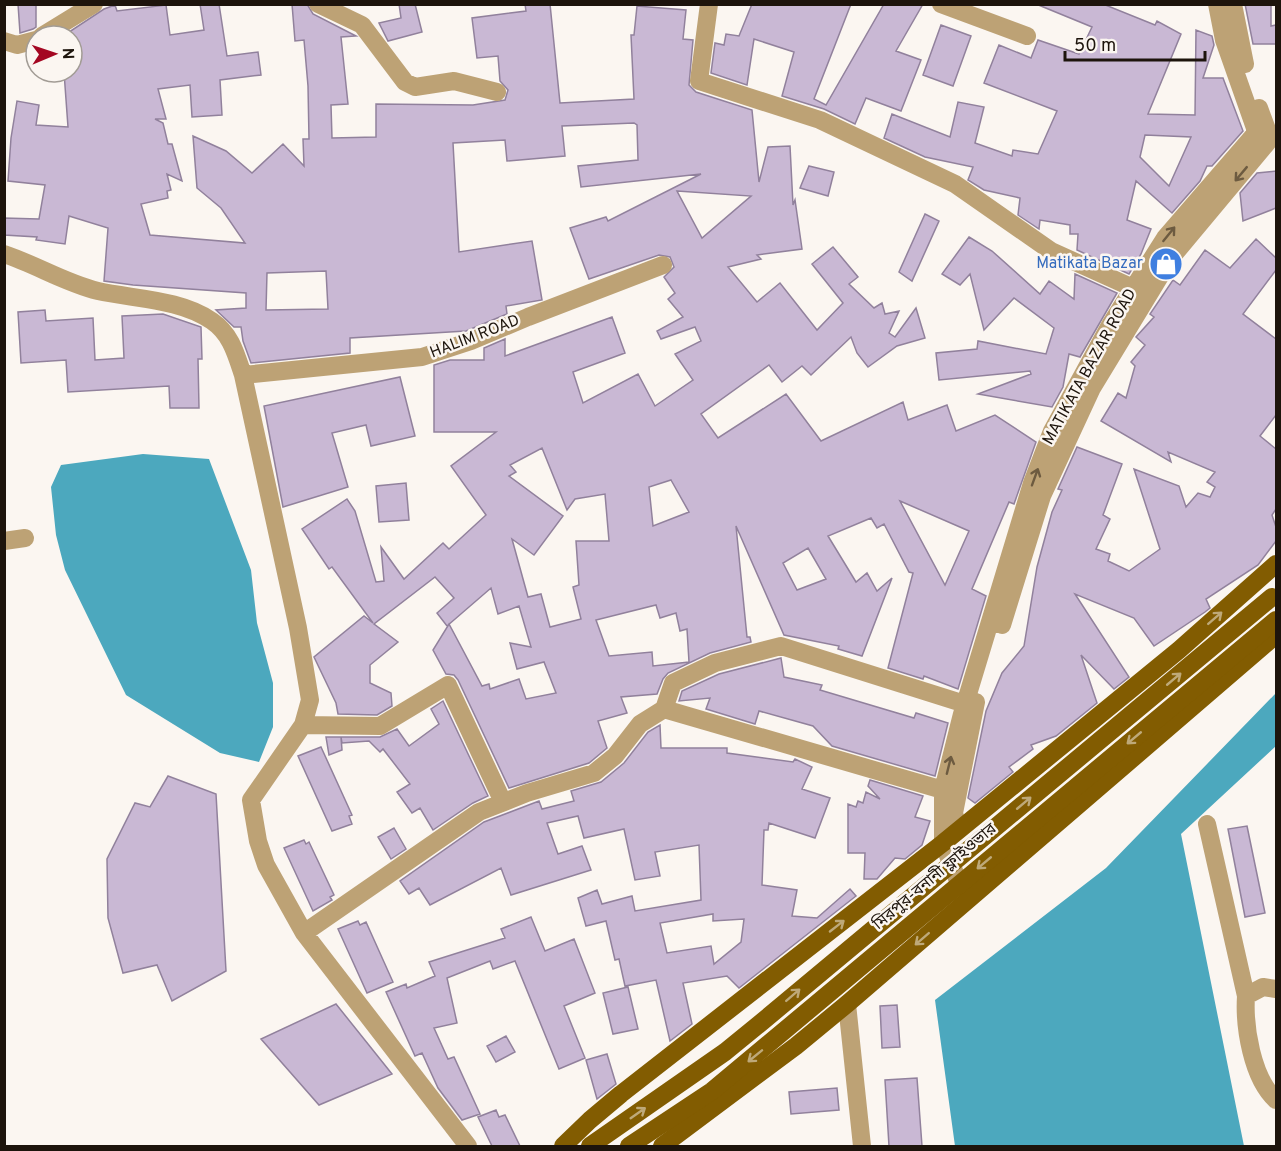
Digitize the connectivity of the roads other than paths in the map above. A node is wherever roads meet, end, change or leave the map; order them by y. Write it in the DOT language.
graph roads {
  1 [pos="94,4"];
  2 [pos="318,4"];
  3 [pos="709,4"];
  4 [pos="941,4"];
  5 [pos="1217,4"];
  6 [pos="1233,4"];
  7 [pos="62,24"];
  8 [pos="1027,36"];
  9 [pos="4,41"];
  10 [pos="24,43"];
  11 [pos="497,92"];
  12 [pos="1268,110"];
  13 [pos="1267,143"];
  14 [pos="1276,159"];
  15 [pos="4,254"];
  16 [pos="663,266"];
  17 [pos="1133,288"];
  18 [pos="243,375"];
  19 [pos="25,538"];
  20 [pos="4,541"];
  21 [pos="1276,564"];
  22 [pos="1274,595"];
  23 [pos="1276,620"];
  24 [pos="1276,635"];
  25 [pos="965,704"];
  26 [pos="664,709"];
  27 [pos="303,725"];
  28 [pos="943,790"];
  29 [pos="503,802"];
  30 [pos="1207,824"];
  31 [pos="958,831"];
  32 [pos="943,843"];
  33 [pos="966,901"];
  34 [pos="304,933"];
  35 [pos="1276,989"];
  36 [pos="1246,996"];
  37 [pos="847,1004"];
  38 [pos="1276,1100"];
  39 [pos="468,1146"];
  40 [pos="562,1146"];
  41 [pos="590,1146"];
  42 [pos="629,1146"];
  43 [pos="662,1146"];
  44 [pos="862,1146"];
  1 -- 7 [label="street"];
  2 -- 11 [label="street"];
  3 -- 17 [label="street"];
  4 -- 8 [label="street"];
  17 -- 5 [label="street, MATIKATA BAZAR ROAD, one-way"];
  6 -- 12 [label="street"];
  9 -- 10 [label="street"];
  12 -- 13 [label="street"];
  13 -- 14 [label="street"];
  13 -- 31 [label="street, MATIKATA BAZAR ROAD, one-way"];
  15 -- 18 [label="street"];
  16 -- 18 [label="street, HALIM ROAD"];
  25 -- 17 [label="street, MATIKATA BAZAR ROAD, one-way"];
  18 -- 27 [label="street"];
  19 -- 20 [label="street"];
  31 -- 21 [label="main road, one-way"];
  41 -- 22 [label="main road, মিরপুর-বনানী ফ্লাইওভার, one-way, bridge"];
  23 -- 42 [label="main road, মিরপুর-বনানী ফ্লাইওভার, one-way, bridge"];
  24 -- 33 [label="main road"];
  25 -- 26 [label="street"];
  28 -- 25 [label="street, MATIKATA BAZAR ROAD, one-way"];
  26 -- 28 [label="street"];
  26 -- 29 [label="street"];
  27 -- 29 [label="street"];
  27 -- 34 [label="street"];
  28 -- 32 [label="street, MATIKATA BAZAR ROAD"];
  29 -- 34 [label="street"];
  30 -- 36 [label="street"];
  31 -- 32 [label="main road"];
  32 -- 33 [label="street, MATIKATA BAZAR ROAD"];
  40 -- 32 [label="main road, one-way"];
  33 -- 37 [label="main road, one-way"];
  34 -- 39 [label="street"];
  35 -- 36 [label="street"];
  36 -- 38 [label="street"];
  37 -- 43 [label="main road"];
  37 -- 44 [label="street"];
}
